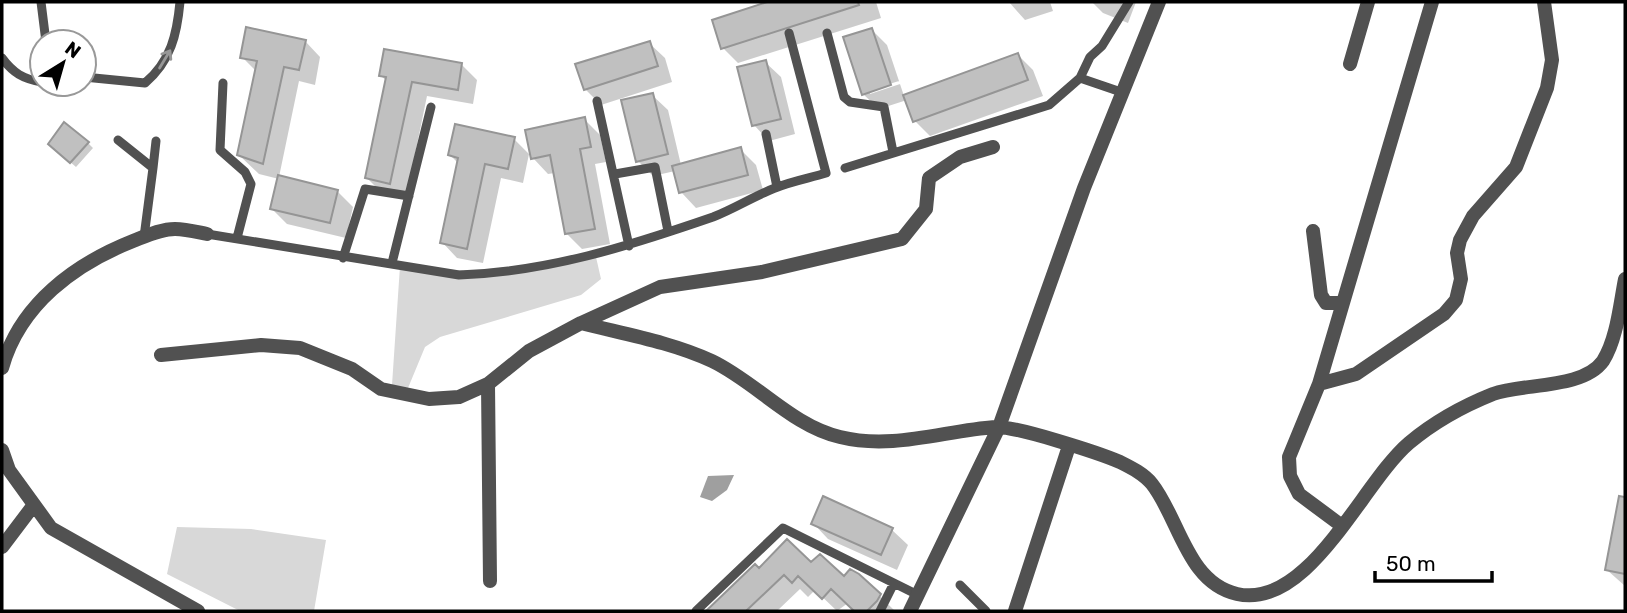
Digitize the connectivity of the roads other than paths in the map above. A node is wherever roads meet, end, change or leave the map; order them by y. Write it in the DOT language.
graph roads {
  1 [pos="41,2"];
  2 [pos="180,2"];
  3 [pos="1129,2"];
  4 [pos="1159,2"];
  5 [pos="1368,2"];
  6 [pos="1432,2"];
  7 [pos="1544,2"];
  8 [pos="44,28"];
  9 [pos="789,33"];
  10 [pos="827,33"];
  11 [pos="2,58"];
  12 [pos="1350,64"];
  13 [pos="98,78"];
  14 [pos="1080,78"];
  15 [pos="28,80"];
  16 [pos="223,83"];
  17 [pos="1121,92"];
  18 [pos="597,100"];
  19 [pos="431,107"];
  20 [pos="766,134"];
  21 [pos="118,140"];
  22 [pos="156,141"];
  23 [pos="993,146"];
  24 [pos="893,152"];
  25 [pos="153,168"];
  26 [pos="845,168"];
  27 [pos="615,174"];
  28 [pos="777,187"];
  29 [pos="409,196"];
  30 [pos="668,231"];
  31 [pos="1313,231"];
  32 [pos="207,234"];
  33 [pos="144,237"];
  34 [pos="237,238"];
  35 [pos="629,246"];
  36 [pos="343,258"];
  37 [pos="392,264"];
  38 [pos="1625,281"];
  39 [pos="1341,303"];
  40 [pos="581,323"];
  41 [pos="161,355"];
  42 [pos="2,368"];
  43 [pos="488,384"];
  44 [pos="1320,384"];
  45 [pos="999,427"];
  46 [pos="1069,446"];
  47 [pos="2,450"];
  48 [pos="33,506"];
  49 [pos="1342,526"];
  50 [pos="2,547"];
  51 [pos="490,581"];
  52 [pos="894,583"];
  53 [pos="960,585"];
  54 [pos="918,595"];
  55 [pos="175,606"];
  56 [pos="198,611"];
  57 [pos="696,611"];
  58 [pos="880,611"];
  59 [pos="910,611"];
  60 [pos="986,611"];
  61 [pos="1015,611"];
  1 -- 8 [label="lane"];
  13 -- 2 [label="lane, one-way"];
  3 -- 14 [label="lane"];
  4 -- 17 [label="street"];
  5 -- 12 [label="street"];
  6 -- 39 [label="street"];
  7 -- 44 [label="street"];
  9 -- 28 [label="lane"];
  10 -- 24 [label="lane"];
  11 -- 15 [label="lane"];
  14 -- 17 [label="lane"];
  14 -- 24 [label="lane"];
  16 -- 34 [label="lane"];
  17 -- 45 [label="street"];
  18 -- 27 [label="lane"];
  19 -- 29 [label="lane"];
  20 -- 28 [label="lane"];
  21 -- 25 [label="lane"];
  22 -- 25 [label="lane"];
  23 -- 40 [label="street"];
  24 -- 26 [label="lane"];
  25 -- 33 [label="lane"];
  27 -- 30 [label="lane"];
  27 -- 35 [label="lane"];
  28 -- 30 [label="lane"];
  29 -- 36 [label="lane"];
  29 -- 37 [label="lane"];
  30 -- 35 [label="lane"];
  31 -- 39 [label="street"];
  32 -- 33 [label="street"];
  32 -- 34 [label="lane"];
  33 -- 42 [label="street"];
  34 -- 36 [label="lane"];
  35 -- 37 [label="lane"];
  36 -- 37 [label="lane"];
  38 -- 49 [label="street"];
  39 -- 44 [label="street"];
  40 -- 43 [label="street"];
  40 -- 45 [label="street"];
  41 -- 43 [label="street"];
  43 -- 51 [label="street"];
  44 -- 49 [label="street"];
  45 -- 46 [label="street"];
  45 -- 54 [label="street"];
  46 -- 49 [label="street"];
  46 -- 61 [label="street"];
  47 -- 48 [label="street"];
  48 -- 50 [label="street"];
  48 -- 55 [label="street"];
  52 -- 54 [label="lane"];
  52 -- 57 [label="lane"];
  52 -- 58 [label="lane"];
  53 -- 60 [label="lane"];
  54 -- 59 [label="street"];
  55 -- 56 [label="street"];
}
